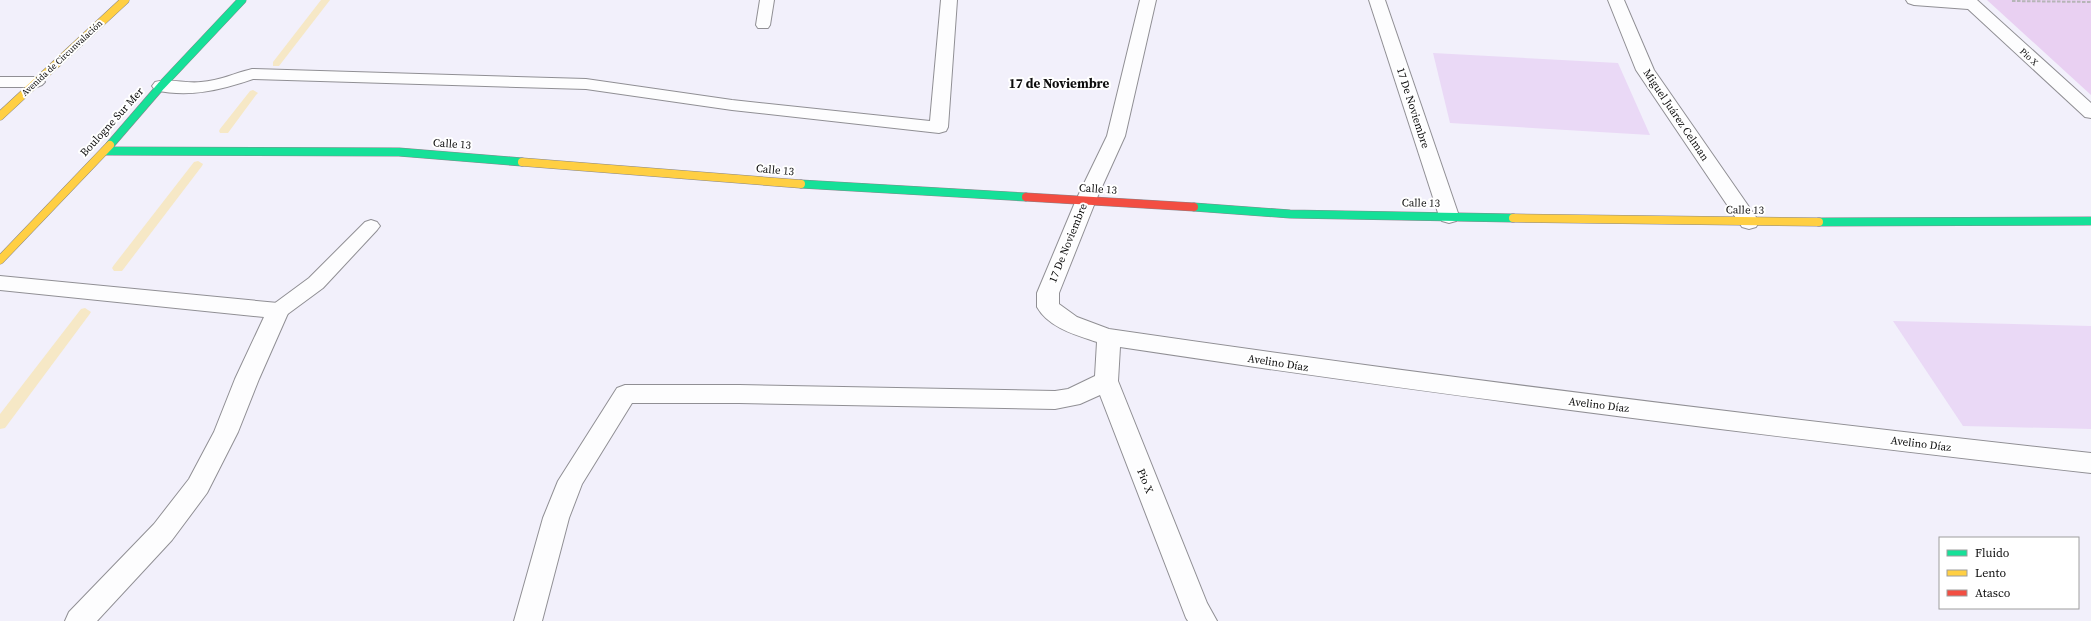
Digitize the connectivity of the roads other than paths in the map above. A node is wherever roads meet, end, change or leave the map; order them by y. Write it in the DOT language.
graph roads {
  1 [pos="125,0"];
  2 [pos="242,0"];
  3 [pos="767,0"];
  4 [pos="950,0"];
  5 [pos="1148,0"];
  6 [pos="1377,0"];
  7 [pos="1616,0"];
  8 [pos="1914,0"];
  9 [pos="1970,2"];
  10 [pos="763,25"];
  11 [pos="0,82"];
  12 [pos="37,82"];
  13 [pos="161,86"];
  14 [pos="2091,113"];
  15 [pos="0,116"];
  16 [pos="105,151"];
  17 [pos="1086,200"];
  18 [pos="1449,216"];
  19 [pos="2091,221"];
  20 [pos="1749,222"];
  21 [pos="371,226"];
  22 [pos="0,260"];
  23 [pos="0,283"];
  24 [pos="278,311"];
  25 [pos="1109,337"];
  26 [pos="1106,381"];
  27 [pos="2091,463"];
  28 [pos="79,621"];
  29 [pos="528,621"];
  30 [pos="1203,621"];
  1 -- 12 [label="street, Avenida de Circunvalación"];
  2 -- 13 [label="street, Boulogne Sur Mer"];
  3 -- 10 [label="lane"];
  4 -- 13 [label="street"];
  5 -- 17 [label="street, 17 De Noviembre"];
  6 -- 18 [label="street, 17 De Noviembre"];
  7 -- 20 [label="street, Miguel Juárez Celman"];
  8 -- 9 [label="street"];
  9 -- 14 [label="street, Pio X"];
  11 -- 12 [label="lane"];
  12 -- 15 [label="street, Avenida de Circunvalación"];
  13 -- 16 [label="street, Boulogne Sur Mer"];
  16 -- 17 [label="street, Calle 13"];
  16 -- 22 [label="street, Boulogne Sur Mer"];
  17 -- 18 [label="street, Calle 13"];
  17 -- 25 [label="street, 17 De Noviembre"];
  18 -- 20 [label="street, Calle 13"];
  19 -- 20 [label="street, Calle 13"];
  21 -- 24 [label="lane"];
  23 -- 24 [label="street"];
  24 -- 28 [label="street"];
  25 -- 26 [label="street, Pio X"];
  25 -- 27 [label="street, Avelino Díaz"];
  26 -- 29 [label="street"];
  26 -- 30 [label="street, Pio X"];
}
